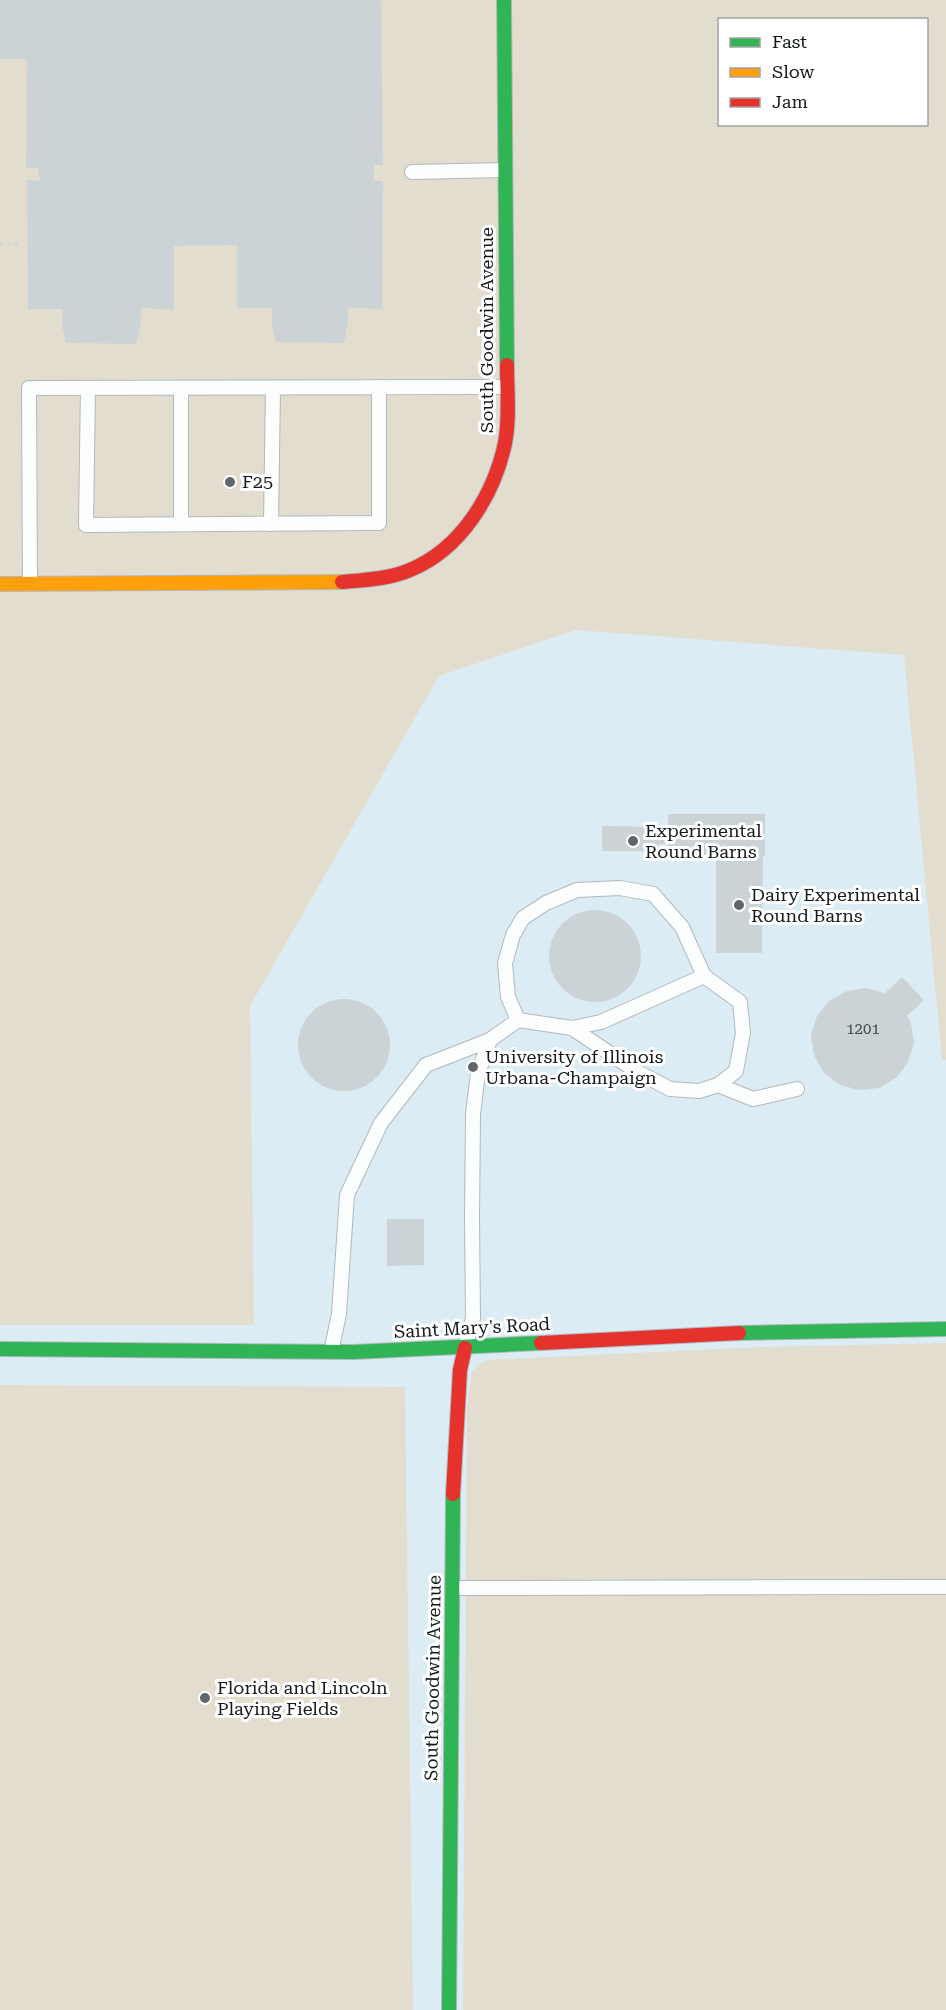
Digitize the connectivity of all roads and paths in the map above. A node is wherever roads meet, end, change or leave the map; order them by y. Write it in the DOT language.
graph roads {
  1 [pos="504,0"];
  2 [pos="505,170"];
  3 [pos="412,172"];
  4 [pos="0,244"];
  5 [pos="18,244"];
  6 [pos="379,387"];
  7 [pos="507,387"];
  8 [pos="88,388"];
  9 [pos="181,388"];
  10 [pos="273,388"];
  11 [pos="271,524"];
  12 [pos="181,525"];
  13 [pos="0,584"];
  14 [pos="30,584"];
  15 [pos="704,976"];
  16 [pos="518,1020"];
  17 [pos="573,1028"];
  18 [pos="490,1040"];
  19 [pos="718,1085"];
  20 [pos="798,1089"];
  21 [pos="946,1329"];
  22 [pos="465,1348"];
  23 [pos="0,1349"];
  24 [pos="331,1352"];
  25 [pos="946,1587"];
  26 [pos="452,1588"];
  27 [pos="449,2010"];
  1 -- 2 [label="street, South Goodwin Avenue"];
  2 -- 3 [label="lane"];
  2 -- 7 [label="street, South Goodwin Avenue"];
  4 -- 5 [label="path"];
  6 -- 7 [label="lane"];
  6 -- 10 [label="lane"];
  6 -- 11 [label="lane"];
  7 -- 14 [label="street, South Goodwin Avenue"];
  8 -- 9 [label="lane"];
  8 -- 12 [label="lane"];
  8 -- 14 [label="lane"];
  9 -- 10 [label="lane"];
  9 -- 12 [label="lane"];
  10 -- 11 [label="lane"];
  11 -- 12 [label="lane"];
  13 -- 14 [label="street, South Goodwin Avenue"];
  15 -- 16 [label="lane"];
  15 -- 17 [label="lane"];
  15 -- 19 [label="lane"];
  16 -- 17 [label="lane"];
  16 -- 18 [label="lane"];
  17 -- 19 [label="lane"];
  18 -- 22 [label="lane"];
  18 -- 24 [label="lane"];
  19 -- 20 [label="lane"];
  21 -- 22 [label="street, Saint Mary's Road"];
  22 -- 24 [label="street, Saint Mary's Road"];
  22 -- 26 [label="street, South Goodwin Avenue"];
  23 -- 24 [label="street, Saint Mary's Road"];
  25 -- 26 [label="lane"];
  26 -- 27 [label="street, South Goodwin Avenue"];
}
